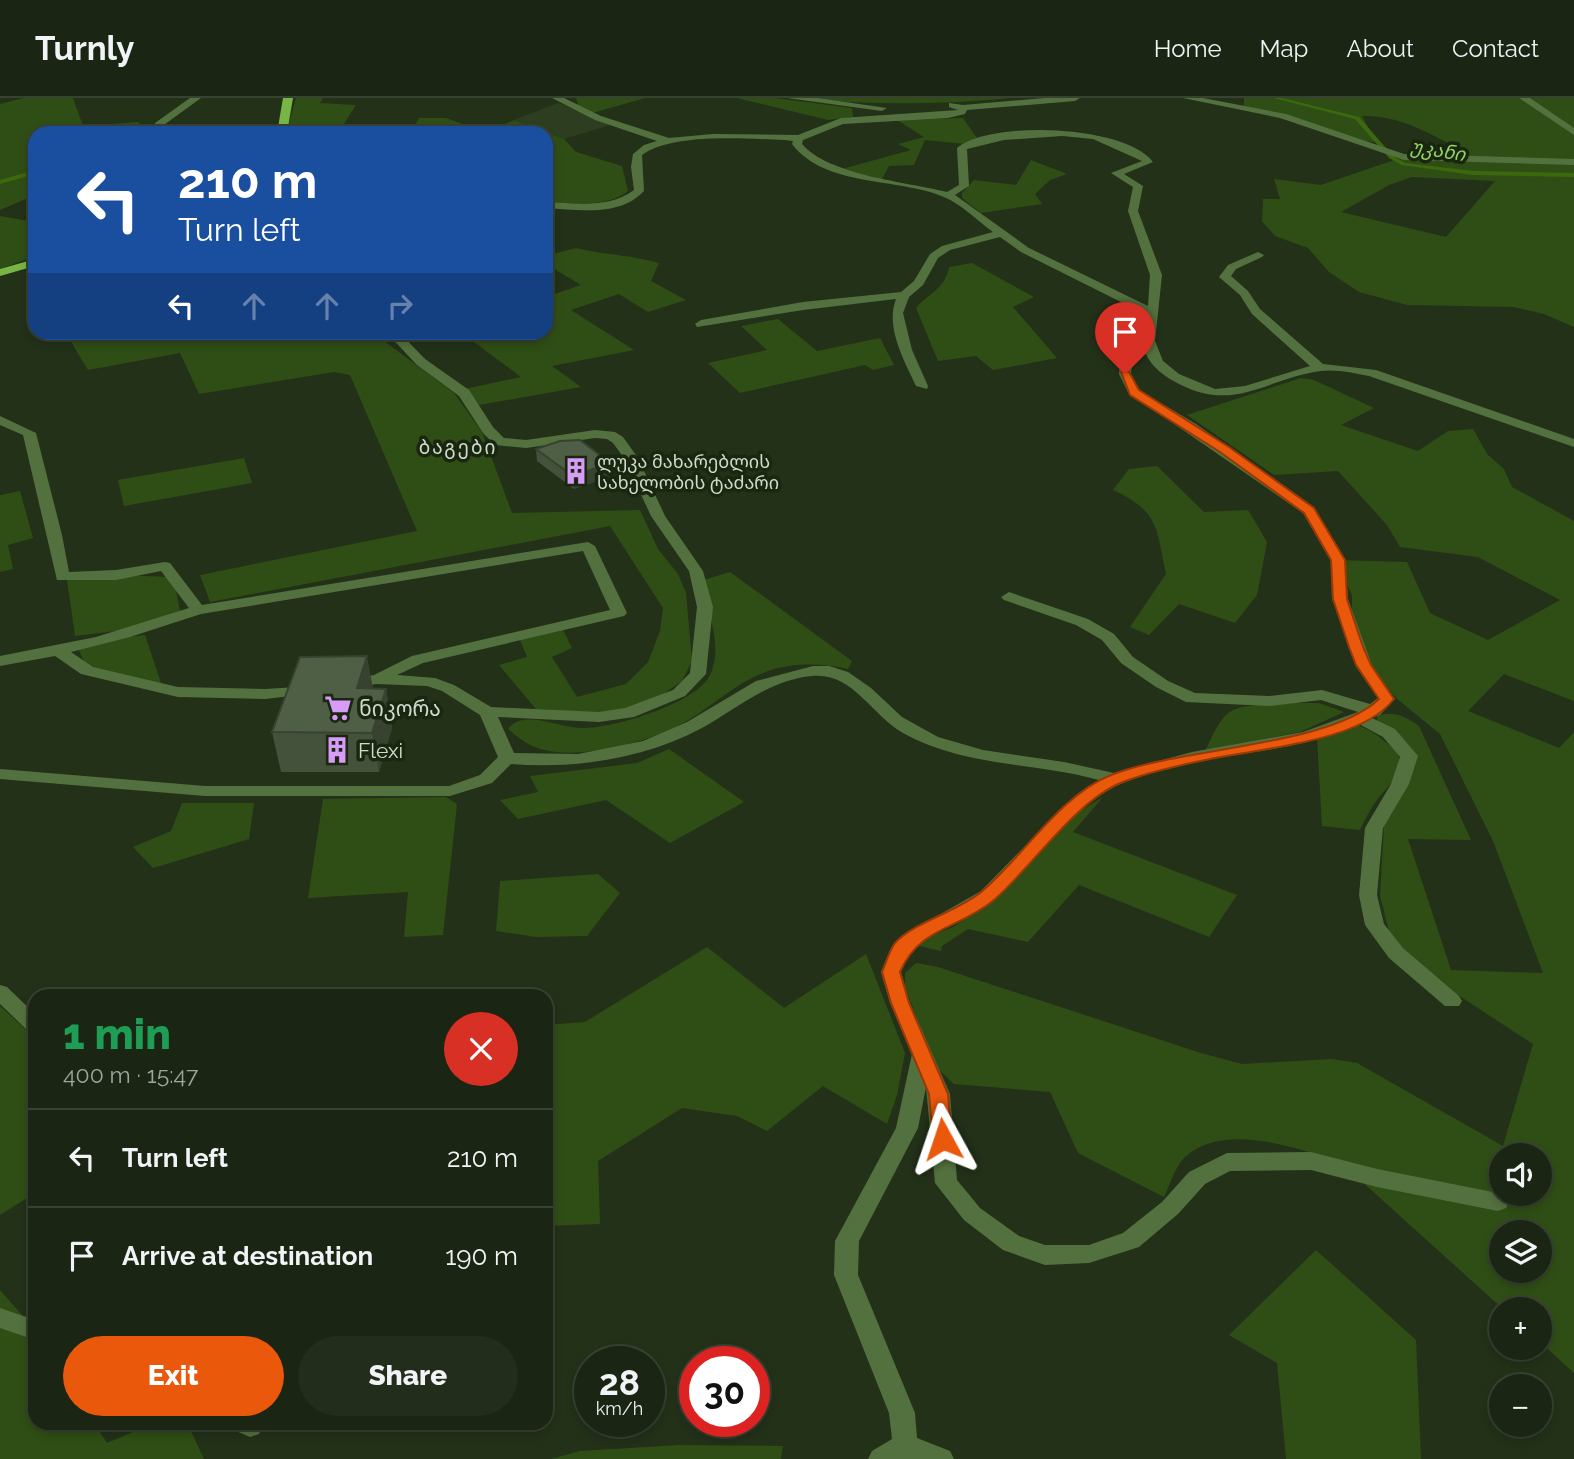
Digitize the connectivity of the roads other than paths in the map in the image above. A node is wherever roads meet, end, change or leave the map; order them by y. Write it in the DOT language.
graph roads {
  1 [pos="196,98"];
  2 [pos="288,98"];
  3 [pos="557,98"];
  4 [pos="792,98"];
  5 [pos="1075,98"];
  6 [pos="1188,98"];
  7 [pos="1524,98"];
  8 [pos="963,108"];
  9 [pos="158,125"];
  10 [pos="283,126"];
  11 [pos="1574,132"];
  12 [pos="799,138"];
  13 [pos="667,141"];
  14 [pos="1574,162"];
  15 [pos="948,195"];
  16 [pos="553,205"];
  17 [pos="1002,233"];
  18 [pos="1258,255"];
  19 [pos="28,265"];
  20 [pos="0,273"];
  21 [pos="904,295"];
  22 [pos="1153,313"];
  23 [pos="701,324"];
  24 [pos="400,340"];
  25 [pos="1148,342"];
  26 [pos="1319,368"];
  27 [pos="922,386"];
  28 [pos="0,420"];
  29 [pos="1574,443"];
  30 [pos="1009,597"];
  31 [pos="198,610"];
  32 [pos="60,652"];
  33 [pos="0,661"];
  34 [pos="376,679"];
  35 [pos="487,712"];
  36 [pos="1366,714"];
  37 [pos="507,758"];
  38 [pos="0,774"];
  39 [pos="1115,779"];
  40 [pos="0,992"];
  41 [pos="1452,1001"];
  42 [pos="28,1019"];
  43 [pos="921,1054"];
  44 [pos="1489,1200"];
  45 [pos="0,1318"];
  46 [pos="28,1328"];
  47 [pos="905,1445"];
  48 [pos="881,1459"];
  49 [pos="941,1459"];
  1 -- 9 [label="street"];
  2 -- 10 [label="main road"];
  3 -- 13 [label="street"];
  4 -- 8 [label="street"];
  5 -- 8 [label="street"];
  6 -- 14 [label="street"];
  7 -- 11 [label="street"];
  8 -- 12 [label="street"];
  12 -- 13 [label="street"];
  12 -- 15 [label="street"];
  13 -- 16 [label="street"];
  15 -- 17 [label="street"];
  15 -- 22 [label="street"];
  17 -- 21 [label="street"];
  17 -- 22 [label="street"];
  18 -- 26 [label="street"];
  19 -- 20 [label="main road"];
  21 -- 23 [label="street"];
  21 -- 27 [label="street"];
  22 -- 25 [label="street"];
  24 -- 35 [label="street"];
  25 -- 26 [label="street"];
  25 -- 36 [label="street"];
  26 -- 29 [label="street"];
  28 -- 31 [label="street"];
  30 -- 36 [label="street"];
  31 -- 32 [label="street"];
  31 -- 34 [label="street"];
  32 -- 33 [label="street"];
  32 -- 34 [label="street"];
  34 -- 35 [label="street"];
  35 -- 37 [label="street"];
  36 -- 39 [label="street"];
  36 -- 41 [label="street"];
  37 -- 38 [label="street"];
  37 -- 39 [label="street"];
  39 -- 43 [label="street"];
  40 -- 42 [label="street"];
  43 -- 44 [label="street"];
  43 -- 47 [label="street"];
  45 -- 46 [label="street"];
  47 -- 48 [label="street"];
  47 -- 49 [label="street"];
}
